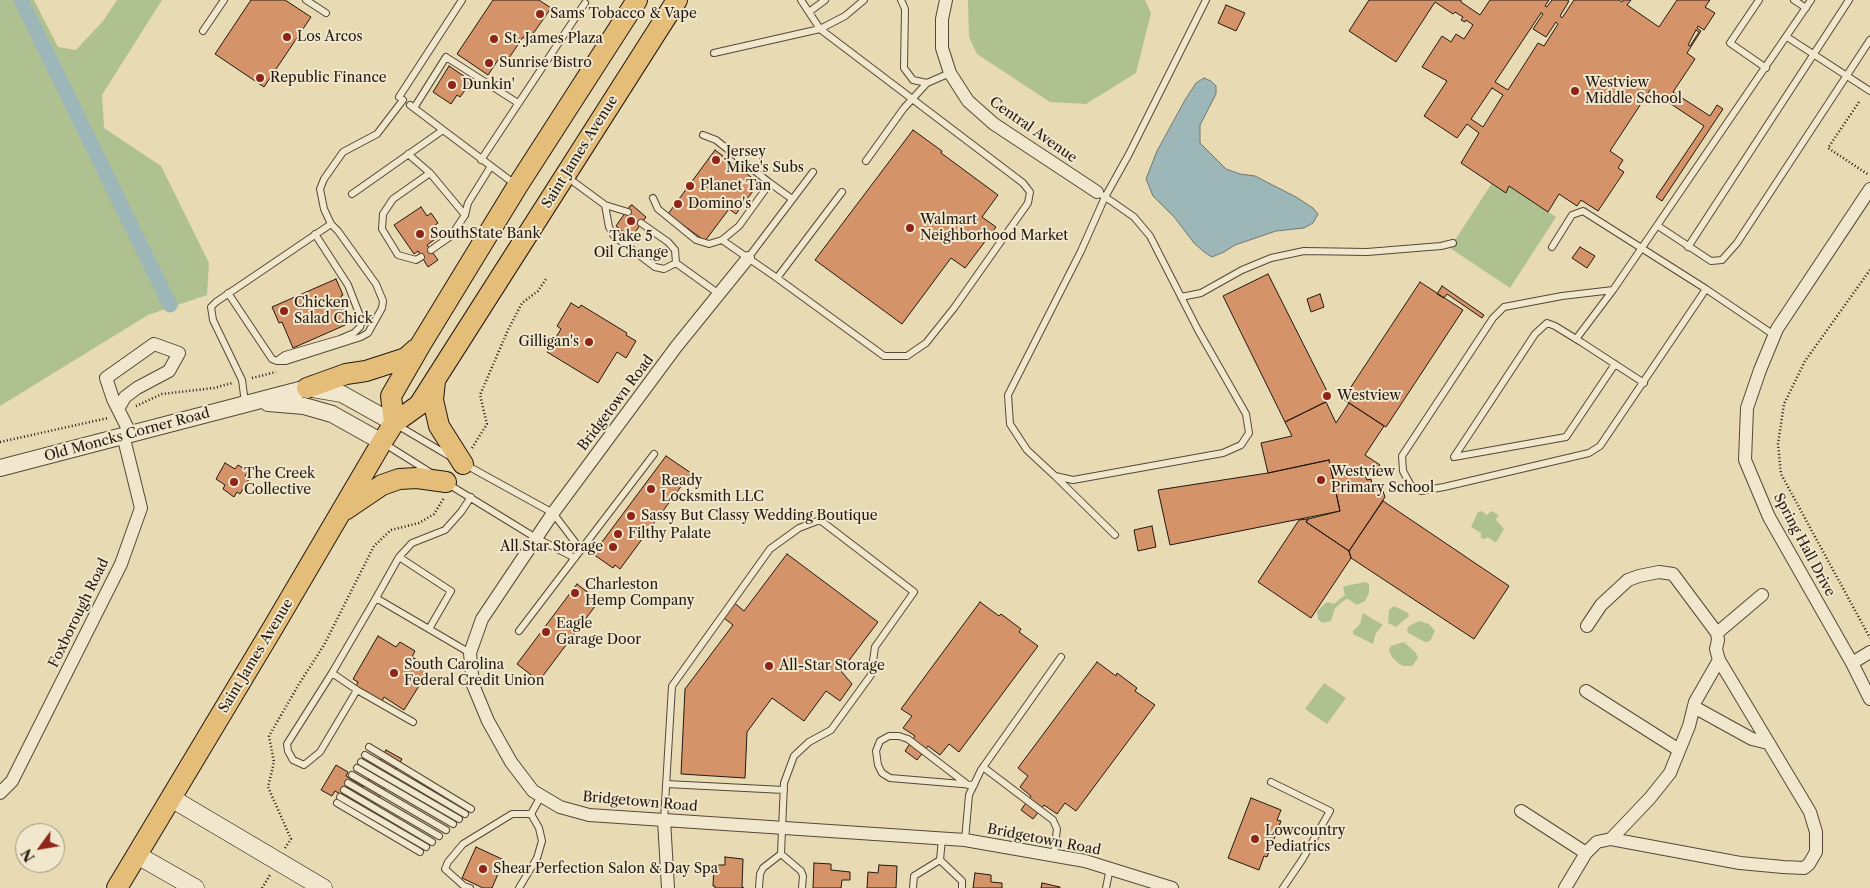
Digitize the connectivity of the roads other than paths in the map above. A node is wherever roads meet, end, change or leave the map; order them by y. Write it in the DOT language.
graph roads {
  1 [pos="224,0"];
  2 [pos="306,0"];
  3 [pos="462,0"];
  4 [pos="637,0"];
  5 [pos="677,0"];
  6 [pos="801,0"];
  7 [pos="825,0"];
  8 [pos="864,0"];
  9 [pos="901,0"];
  10 [pos="946,0"];
  11 [pos="1206,0"];
  12 [pos="1759,0"];
  13 [pos="1794,0"];
  14 [pos="1811,0"];
  15 [pos="1849,0"];
  16 [pos="585,3"];
  17 [pos="1806,8"];
  18 [pos="809,12"];
  19 [pos="326,13"];
  20 [pos="820,29"];
  21 [pos="203,31"];
  22 [pos="1787,37"];
  23 [pos="1870,40"];
  24 [pos="714,52"];
  25 [pos="1813,53"];
  26 [pos="1766,68"];
  27 [pos="950,73"];
  28 [pos="1847,76"];
  29 [pos="927,83"];
  30 [pos="1870,91"];
  31 [pos="912,100"];
  32 [pos="518,104"];
  33 [pos="443,130"];
  34 [pos="703,135"];
  35 [pos="408,154"];
  36 [pos="481,160"];
  37 [pos="866,161"];
  38 [pos="491,166"];
  39 [pos="813,172"];
  40 [pos="430,173"];
  41 [pos="565,176"];
  42 [pos="770,183"];
  43 [pos="518,185"];
  44 [pos="1870,190"];
  45 [pos="842,192"];
  46 [pos="352,194"];
  47 [pos="1101,194"];
  48 [pos="653,198"];
  49 [pos="792,199"];
  50 [pos="606,205"];
  51 [pos="628,212"];
  52 [pos="465,215"];
  53 [pos="641,223"];
  54 [pos="331,224"];
  55 [pos="1658,226"];
  56 [pos="315,234"];
  57 [pos="722,240"];
  58 [pos="1453,243"];
  59 [pos="1552,247"];
  60 [pos="1688,247"];
  61 [pos="1642,249"];
  62 [pos="431,250"];
  63 [pos="421,257"];
  64 [pos="748,258"];
  65 [pos="676,263"];
  66 [pos="777,278"];
  67 [pos="1706,289"];
  68 [pos="1613,290"];
  69 [pos="228,294"];
  70 [pos="719,294"];
  71 [pos="1181,297"];
  72 [pos="1774,335"];
  73 [pos="1576,339"];
  74 [pos="420,344"];
  75 [pos="274,360"];
  76 [pos="1615,364"];
  77 [pos="436,378"];
  78 [pos="1644,383"];
  79 [pos="307,388"];
  80 [pos="249,403"];
  81 [pos="119,411"];
  82 [pos="394,423"];
  83 [pos="127,434"];
  84 [pos="382,442"];
  85 [pos="654,454"];
  86 [pos="463,464"];
  87 [pos="0,468"];
  88 [pos="1055,476"];
  89 [pos="446,482"];
  90 [pos="471,497"];
  91 [pos="341,513"];
  92 [pos="553,513"];
  93 [pos="1116,535"];
  94 [pos="536,538"];
  95 [pos="581,550"];
  96 [pos="398,558"];
  97 [pos="575,558"];
  98 [pos="1762,595"];
  99 [pos="376,598"];
  100 [pos="1587,626"];
  101 [pos="429,629"];
  102 [pos="520,631"];
  103 [pos="1717,633"];
  104 [pos="1870,652"];
  105 [pos="470,653"];
  106 [pos="1061,657"];
  107 [pos="1719,660"];
  108 [pos="1852,663"];
  109 [pos="332,673"];
  110 [pos="357,690"];
  111 [pos="1586,691"];
  112 [pos="1870,699"];
  113 [pos="1694,707"];
  114 [pos="413,722"];
  115 [pos="1768,743"];
  116 [pos="369,747"];
  117 [pos="1679,750"];
  118 [pos="365,755"];
  119 [pos="361,762"];
  120 [pos="983,767"];
  121 [pos="357,768"];
  122 [pos="352,775"];
  123 [pos="1271,782"];
  124 [pos="348,783"];
  125 [pos="666,784"];
  126 [pos="971,785"];
  127 [pos="344,790"];
  128 [pos="784,790"];
  129 [pos="0,793"];
  130 [pos="541,796"];
  131 [pos="171,798"];
  132 [pos="471,809"];
  133 [pos="1521,812"];
  134 [pos="465,814"];
  135 [pos="531,814"];
  136 [pos="458,819"];
  137 [pos="664,820"];
  138 [pos="453,824"];
  139 [pos="783,827"];
  140 [pos="446,830"];
  141 [pos="439,836"];
  142 [pos="942,839"];
  143 [pos="1611,839"];
  144 [pos="964,840"];
  145 [pos="432,842"];
  146 [pos="426,847"];
  147 [pos="420,852"];
  148 [pos="1586,853"];
  149 [pos="781,854"];
  150 [pos="137,855"];
  151 [pos="1054,855"];
  152 [pos="940,860"];
  153 [pos="1110,868"];
  154 [pos="117,888"];
  155 [pos="195,888"];
  156 [pos="323,888"];
  157 [pos="470,888"];
  158 [pos="519,888"];
  159 [pos="668,888"];
  160 [pos="759,888"];
  161 [pos="802,888"];
  162 [pos="913,888"];
  163 [pos="962,888"];
  164 [pos="1106,888"];
  165 [pos="1172,888"];
  166 [pos="1283,888"];
  167 [pos="1565,888"];
  1 -- 21 [label="lane"];
  2 -- 19 [label="lane"];
  3 -- 54 [label="lane"];
  4 -- 43 [label="main road"];
  5 -- 41 [label="main road, Saint James Avenue"];
  6 -- 18 [label="lane"];
  7 -- 18 [label="lane"];
  8 -- 20 [label="lane"];
  9 -- 29 [label="lane"];
  10 -- 27 [label="street, Central Avenue"];
  11 -- 47 [label="lane"];
  12 -- 26 [label="lane"];
  13 -- 17 [label="lane"];
  14 -- 17 [label="lane"];
  15 -- 25 [label="lane"];
  16 -- 32 [label="lane"];
  17 -- 22 [label="lane"];
  18 -- 20 [label="lane"];
  20 -- 24 [label="lane"];
  20 -- 31 [label="lane"];
  22 -- 25 [label="lane"];
  22 -- 26 [label="lane"];
  23 -- 28 [label="lane"];
  25 -- 28 [label="lane"];
  25 -- 60 [label="lane"];
  26 -- 55 [label="lane"];
  27 -- 29 [label="lane"];
  27 -- 47 [label="street, Central Avenue"];
  28 -- 30 [label="lane"];
  28 -- 60 [label="lane"];
  29 -- 31 [label="lane"];
  31 -- 37 [label="lane"];
  31 -- 66 [label="lane"];
  32 -- 33 [label="lane"];
  32 -- 36 [label="lane"];
  33 -- 35 [label="lane"];
  33 -- 36 [label="lane"];
  34 -- 42 [label="lane"];
  35 -- 40 [label="lane"];
  35 -- 46 [label="lane"];
  36 -- 38 [label="lane"];
  38 -- 43 [label="lane"];
  38 -- 52 [label="lane"];
  39 -- 49 [label="lane"];
  40 -- 52 [label="lane"];
  40 -- 63 [label="lane"];
  41 -- 50 [label="lane"];
  41 -- 77 [label="main road, Saint James Avenue"];
  42 -- 49 [label="lane"];
  42 -- 57 [label="lane"];
  43 -- 74 [label="main road"];
  44 -- 72 [label="street, Spring Hall Drive"];
  45 -- 66 [label="lane"];
  47 -- 71 [label="lane"];
  47 -- 88 [label="lane"];
  48 -- 57 [label="lane"];
  49 -- 64 [label="lane"];
  50 -- 51 [label="lane"];
  50 -- 65 [label="lane"];
  52 -- 62 [label="lane"];
  53 -- 65 [label="lane"];
  54 -- 56 [label="lane"];
  54 -- 75 [label="lane"];
  55 -- 60 [label="lane"];
  55 -- 61 [label="lane"];
  56 -- 69 [label="lane"];
  56 -- 75 [label="lane"];
  57 -- 64 [label="lane"];
  58 -- 71 [label="lane"];
  59 -- 61 [label="lane"];
  61 -- 67 [label="lane"];
  61 -- 68 [label="lane"];
  64 -- 66 [label="lane"];
  64 -- 70 [label="street, Bridgetown Road"];
  65 -- 70 [label="lane"];
  67 -- 72 [label="lane"];
  67 -- 78 [label="lane"];
  68 -- 73 [label="lane"];
  68 -- 78 [label="lane"];
  69 -- 75 [label="lane"];
  69 -- 80 [label="lane"];
  70 -- 92 [label="street, Bridgetown Road"];
  71 -- 88 [label="lane"];
  72 -- 108 [label="street, Spring Hall Drive"];
  73 -- 76 [label="lane"];
  73 -- 76 [label="lane"];
  74 -- 79 [label="main road"];
  74 -- 82 [label="main road"];
  76 -- 78 [label="lane"];
  77 -- 82 [label="main road, Saint James Avenue"];
  77 -- 86 [label="main road"];
  79 -- 80 [label="street, Old Moncks Corner Road"];
  79 -- 82 [label="street"];
  80 -- 83 [label="street, Old Moncks Corner Road"];
  80 -- 84 [label="street"];
  81 -- 81 [label="street, Foxborough Road"];
  81 -- 83 [label="street, Foxborough Road"];
  82 -- 84 [label="main road, Saint James Avenue"];
  82 -- 86 [label="lane"];
  83 -- 87 [label="street, Old Moncks Corner Road"];
  83 -- 129 [label="street, Foxborough Road"];
  84 -- 89 [label="lane"];
  84 -- 91 [label="main road, Saint James Avenue"];
  85 -- 95 [label="lane"];
  86 -- 92 [label="lane"];
  88 -- 93 [label="lane"];
  89 -- 90 [label="lane"];
  89 -- 91 [label="main road"];
  90 -- 94 [label="lane"];
  90 -- 96 [label="lane"];
  91 -- 131 [label="main road, Saint James Avenue"];
  92 -- 94 [label="street, Bridgetown Road"];
  92 -- 95 [label="lane"];
  94 -- 97 [label="lane"];
  94 -- 105 [label="street, Bridgetown Road"];
  95 -- 97 [label="lane"];
  96 -- 99 [label="lane"];
  96 -- 101 [label="lane"];
  97 -- 102 [label="lane"];
  98 -- 103 [label="street"];
  99 -- 101 [label="lane"];
  99 -- 109 [label="lane"];
  100 -- 103 [label="street"];
  101 -- 105 [label="lane"];
  103 -- 107 [label="street"];
  104 -- 108 [label="street"];
  105 -- 130 [label="street, Bridgetown Road"];
  106 -- 120 [label="lane"];
  107 -- 113 [label="street"];
  107 -- 115 [label="street"];
  108 -- 112 [label="street, Spring Hall Drive"];
  109 -- 110 [label="lane"];
  109 -- 110 [label="lane"];
  110 -- 114 [label="lane"];
  111 -- 117 [label="street"];
  113 -- 115 [label="street"];
  113 -- 117 [label="street"];
  115 -- 143 [label="street"];
  116 -- 132 [label="lane"];
  117 -- 143 [label="street"];
  118 -- 134 [label="lane"];
  119 -- 136 [label="lane"];
  120 -- 126 [label="lane"];
  120 -- 151 [label="lane"];
  121 -- 138 [label="lane"];
  122 -- 140 [label="lane"];
  123 -- 166 [label="lane"];
  124 -- 141 [label="lane"];
  125 -- 128 [label="lane"];
  125 -- 128 [label="lane"];
  125 -- 137 [label="lane"];
  126 -- 126 [label="lane"];
  126 -- 144 [label="lane"];
  127 -- 145 [label="lane"];
  128 -- 139 [label="lane"];
  130 -- 135 [label="lane"];
  130 -- 137 [label="street, Bridgetown Road"];
  131 -- 150 [label="main road, Saint James Avenue"];
  131 -- 156 [label="main road"];
  133 -- 148 [label="street"];
  135 -- 157 [label="lane"];
  135 -- 158 [label="lane"];
  137 -- 139 [label="street, Bridgetown Road"];
  137 -- 159 [label="street"];
  139 -- 142 [label="street, Bridgetown Road"];
  139 -- 149 [label="lane"];
  142 -- 144 [label="street, Bridgetown Road"];
  142 -- 152 [label="lane"];
  143 -- 148 [label="street"];
  144 -- 151 [label="street, Bridgetown Road"];
  146 -- 147 [label="lane"];
  148 -- 167 [label="street"];
  149 -- 160 [label="lane"];
  149 -- 161 [label="lane"];
  150 -- 154 [label="main road, Saint James Avenue"];
  150 -- 155 [label="main road"];
  151 -- 153 [label="street, Bridgetown Road"];
  152 -- 162 [label="lane"];
  152 -- 163 [label="lane"];
  153 -- 164 [label="lane"];
  153 -- 165 [label="street, Bridgetown Road"];
}
